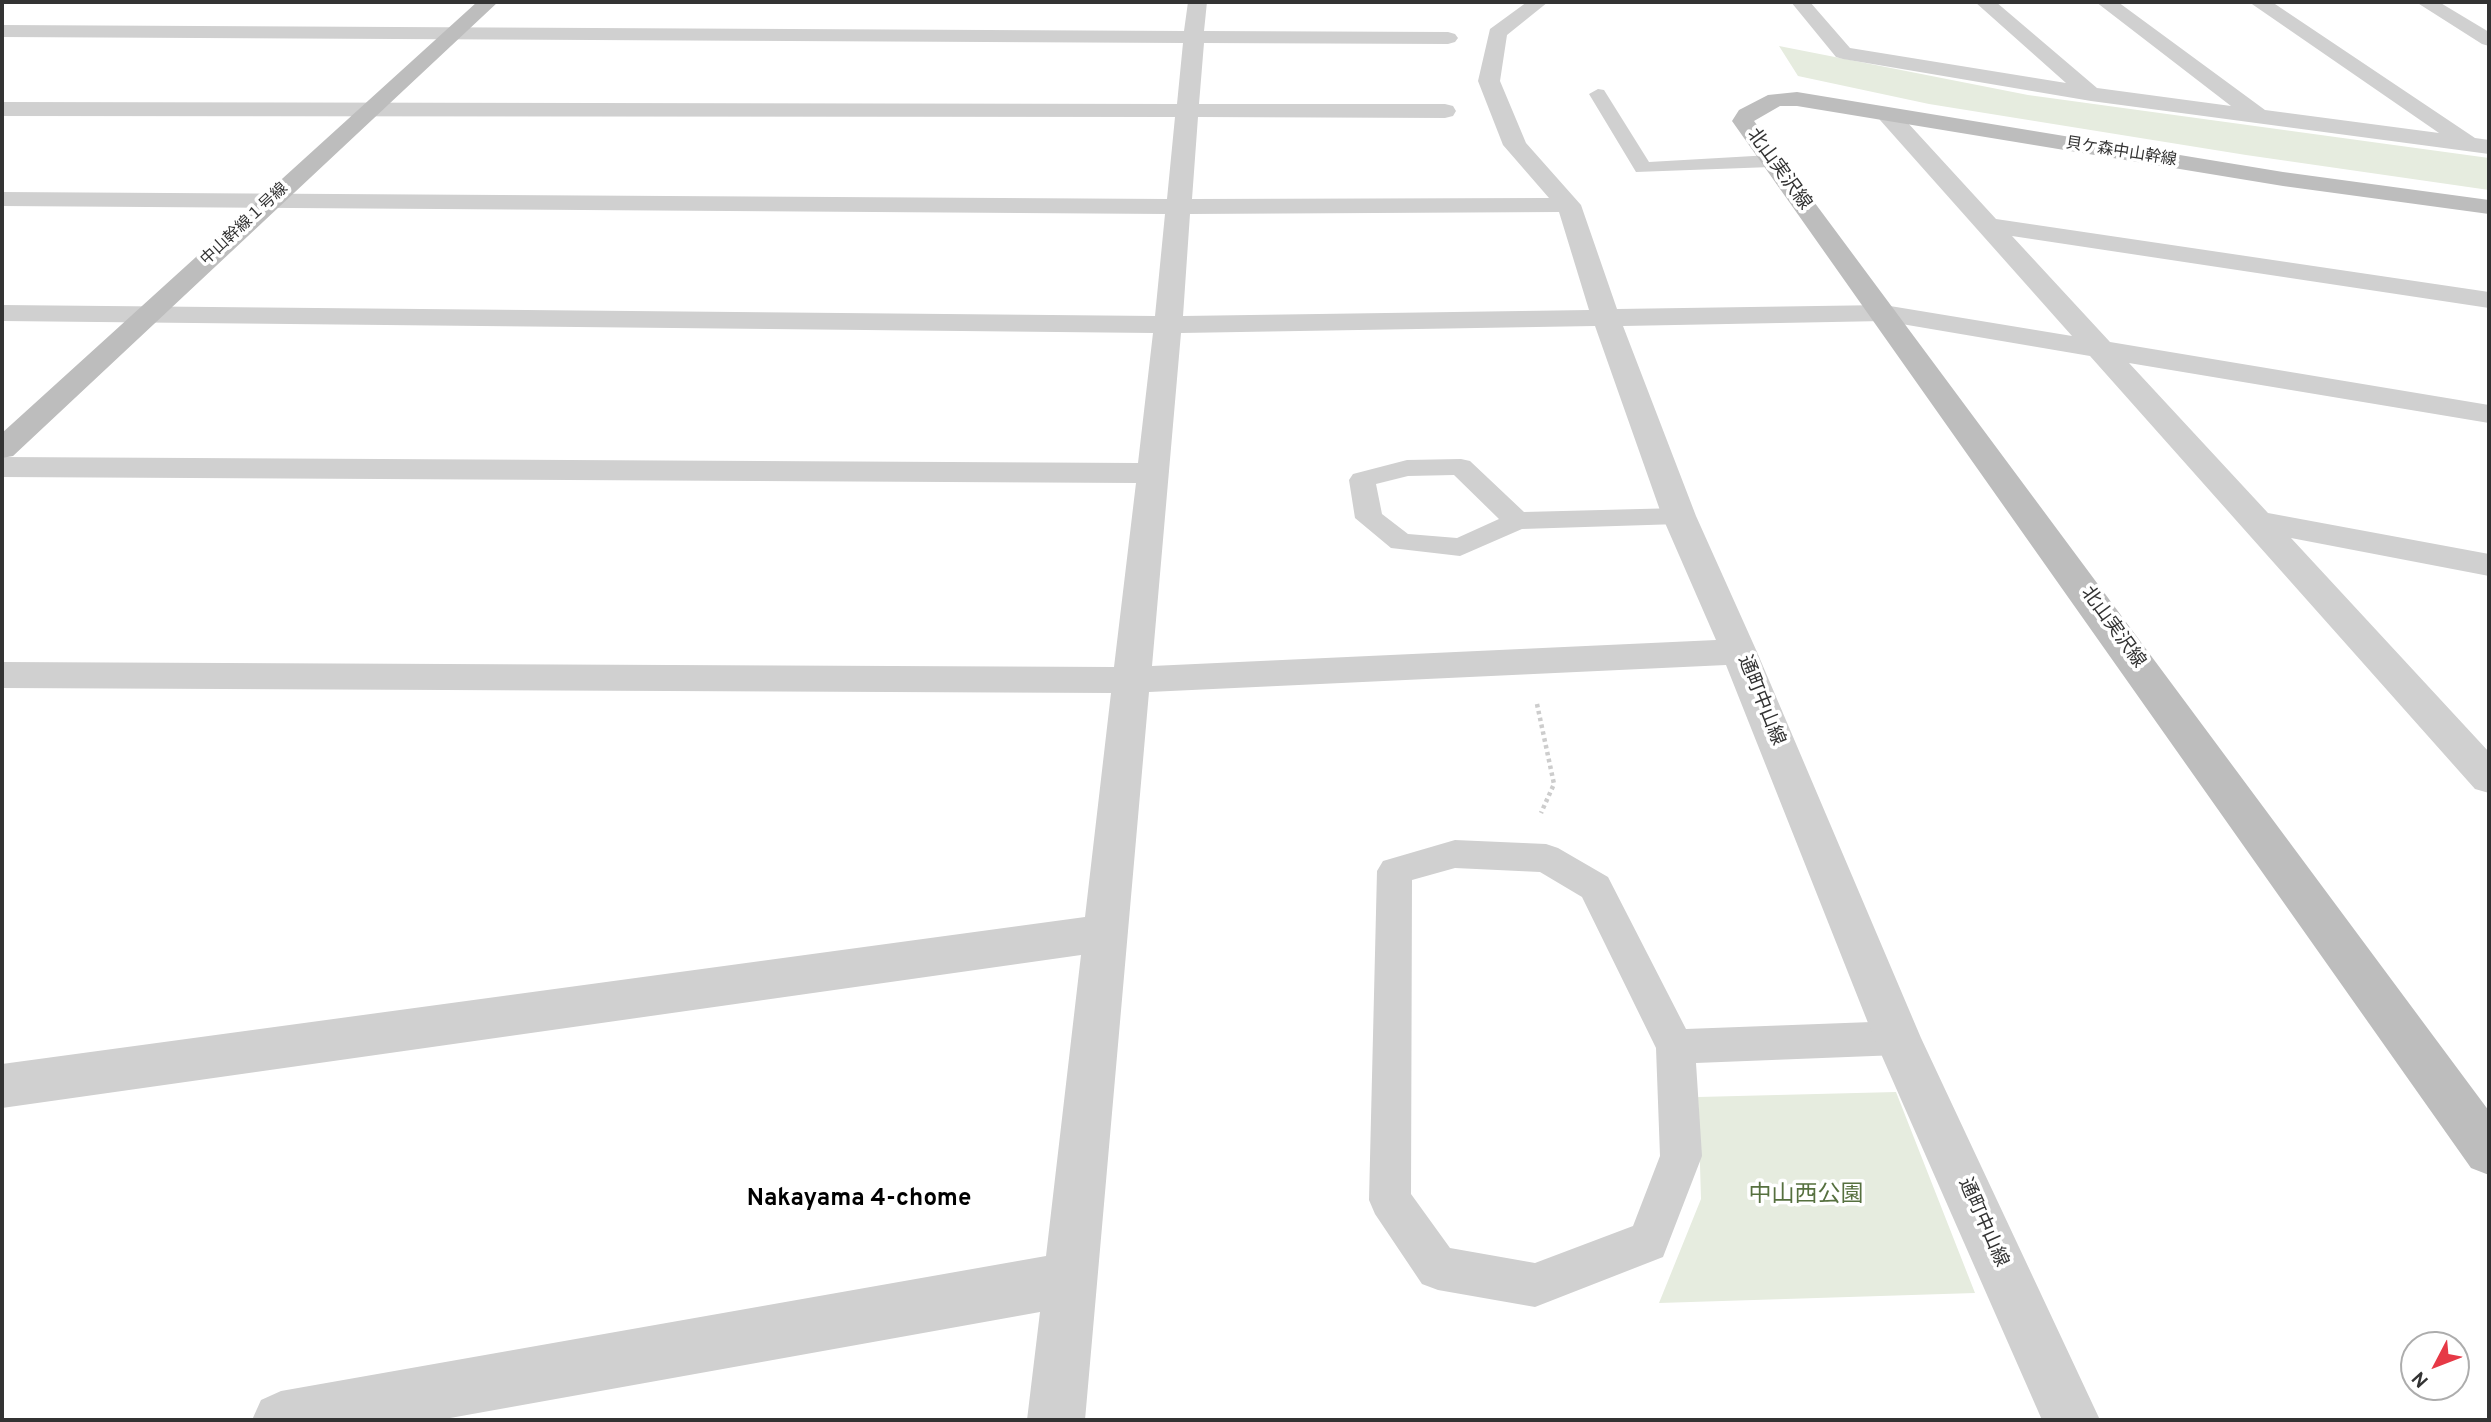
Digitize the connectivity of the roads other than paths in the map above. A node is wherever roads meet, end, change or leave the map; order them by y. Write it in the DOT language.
graph roads {
  1 [pos="488,2"];
  2 [pos="1539,2"];
  3 [pos="1800,2"];
  4 [pos="1985,2"];
  5 [pos="2106,2"];
  6 [pos="2259,2"];
  7 [pos="2426,2"];
  8 [pos="2438,2"];
  9 [pos="2477,9"];
  10 [pos="1196,19"];
  11 [pos="2,31"];
  12 [pos="454,33"];
  13 [pos="1448,38"];
  14 [pos="2489,40"];
  15 [pos="1598,94"];
  16 [pos="2091,94"];
  17 [pos="2,109"];
  18 [pos="1756,110"];
  19 [pos="369,111"];
  20 [pos="1445,111"];
  21 [pos="1187,112"];
  22 [pos="1888,115"];
  23 [pos="2260,118"];
  24 [pos="2479,146"];
  25 [pos="1771,161"];
  26 [pos="2,199"];
  27 [pos="272,200"];
  28 [pos="1569,205"];
  29 [pos="1179,207"];
  30 [pos="2489,207"];
  31 [pos="1988,225"];
  32 [pos="2489,300"];
  33 [pos="2,313"];
  34 [pos="1884,313"];
  35 [pos="148,314"];
  36 [pos="1606,318"];
  37 [pos="1168,325"];
  38 [pos="2103,351"];
  39 [pos="2489,414"];
  40 [pos="2,449"];
  41 [pos="2,467"];
  42 [pos="1153,473"];
  43 [pos="1679,516"];
  44 [pos="1517,521"];
  45 [pos="2257,521"];
  46 [pos="2489,565"];
  47 [pos="1740,652"];
  48 [pos="2,676"];
  49 [pos="1131,680"];
  50 [pos="2472,743"];
  51 [pos="2489,778"];
  52 [pos="1106,933"];
  53 [pos="1898,1038"];
  54 [pos="1675,1047"];
  55 [pos="2,1086"];
  56 [pos="2489,1151"];
  57 [pos="1071,1279"];
  58 [pos="300,1418"];
  59 [pos="1056,1420"];
  60 [pos="2071,1420"];
  1 -- 12 [label="street, 中山幹線１号線"];
  2 -- 28 [label="street, 通町中山線"];
  3 -- 16 [label="street"];
  4 -- 16 [label="street"];
  5 -- 23 [label="street"];
  6 -- 24 [label="street"];
  7 -- 14 [label="street"];
  8 -- 9 [label="street"];
  10 -- 12 [label="street"];
  10 -- 13 [label="street"];
  10 -- 21 [label="street"];
  11 -- 12 [label="street"];
  12 -- 19 [label="street, 中山幹線１号線"];
  15 -- 25 [label="lane"];
  16 -- 23 [label="street"];
  17 -- 19 [label="street"];
  18 -- 22 [label="street, 貝ケ森中山幹線"];
  18 -- 25 [label="street, 北山実沢線"];
  19 -- 21 [label="street"];
  19 -- 27 [label="street, 中山幹線１号線"];
  20 -- 21 [label="street"];
  21 -- 29 [label="street"];
  22 -- 30 [label="street, 貝ケ森中山幹線"];
  22 -- 31 [label="street"];
  23 -- 24 [label="street"];
  25 -- 34 [label="street, 北山実沢線"];
  26 -- 27 [label="street"];
  27 -- 29 [label="street"];
  27 -- 35 [label="street, 中山幹線１号線"];
  28 -- 29 [label="street"];
  28 -- 36 [label="street, 通町中山線"];
  29 -- 37 [label="street"];
  31 -- 32 [label="street"];
  31 -- 38 [label="street"];
  33 -- 35 [label="street"];
  34 -- 36 [label="street"];
  34 -- 38 [label="street"];
  34 -- 56 [label="street, 北山実沢線"];
  35 -- 37 [label="street"];
  35 -- 40 [label="street, 中山幹線１号線"];
  36 -- 37 [label="street"];
  36 -- 43 [label="street, 通町中山線"];
  37 -- 42 [label="street"];
  38 -- 39 [label="street"];
  38 -- 45 [label="street"];
  41 -- 42 [label="street"];
  42 -- 49 [label="street"];
  43 -- 44 [label="lane"];
  43 -- 47 [label="street, 通町中山線"];
  44 -- 44 [label="lane"];
  45 -- 46 [label="street"];
  45 -- 50 [label="street"];
  47 -- 49 [label="street"];
  47 -- 53 [label="street, 通町中山線"];
  48 -- 49 [label="street"];
  49 -- 52 [label="street"];
  50 -- 51 [label="street"];
  52 -- 55 [label="street"];
  52 -- 57 [label="street"];
  53 -- 54 [label="lane"];
  53 -- 60 [label="street, 通町中山線"];
  54 -- 54 [label="lane"];
  57 -- 58 [label="street"];
  57 -- 59 [label="street"];
}
